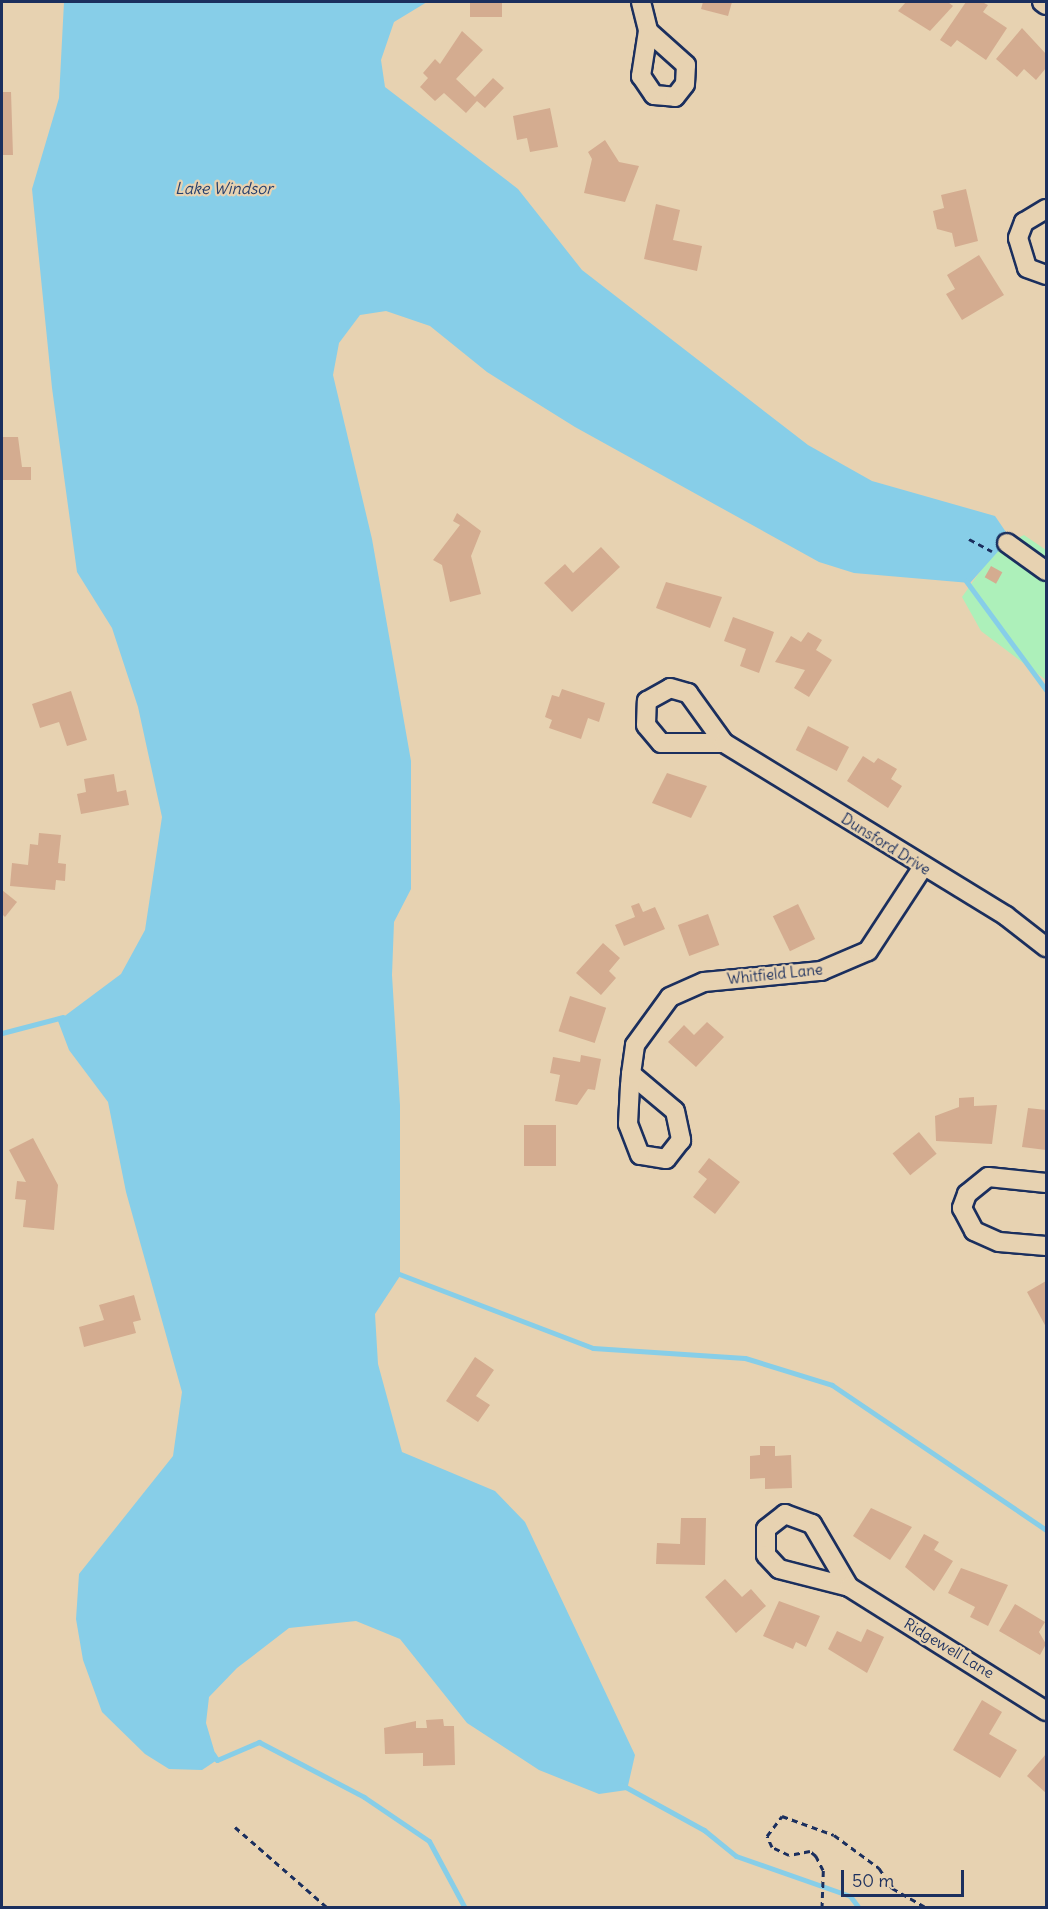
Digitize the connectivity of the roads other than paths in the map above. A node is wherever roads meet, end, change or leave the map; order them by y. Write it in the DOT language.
graph roads {
  1 [pos="640,2"];
  2 [pos="1041,2"];
  3 [pos="1047,4"];
  4 [pos="648,31"];
  5 [pos="1047,209"];
  6 [pos="1047,275"];
  7 [pos="1000,547"];
  8 [pos="1047,571"];
  9 [pos="724,743"];
  10 [pos="923,867"];
  11 [pos="1047,947"];
  12 [pos="631,1074"];
  13 [pos="1047,1183"];
  14 [pos="1047,1246"];
  15 [pos="849,1587"];
  16 [pos="1047,1711"];
  1 -- 4 [label="street"];
  2 -- 3 [label="street"];
  5 -- 6 [label="street"];
  7 -- 8 [label="street"];
  9 -- 10 [label="street, Dunsford Drive"];
  10 -- 11 [label="street, Dunsford Drive"];
  10 -- 12 [label="street, Whitfield Lane"];
  13 -- 14 [label="street"];
  15 -- 15 [label="street, Ridgewell Lane"];
  15 -- 16 [label="street, Ridgewell Lane"];
}
